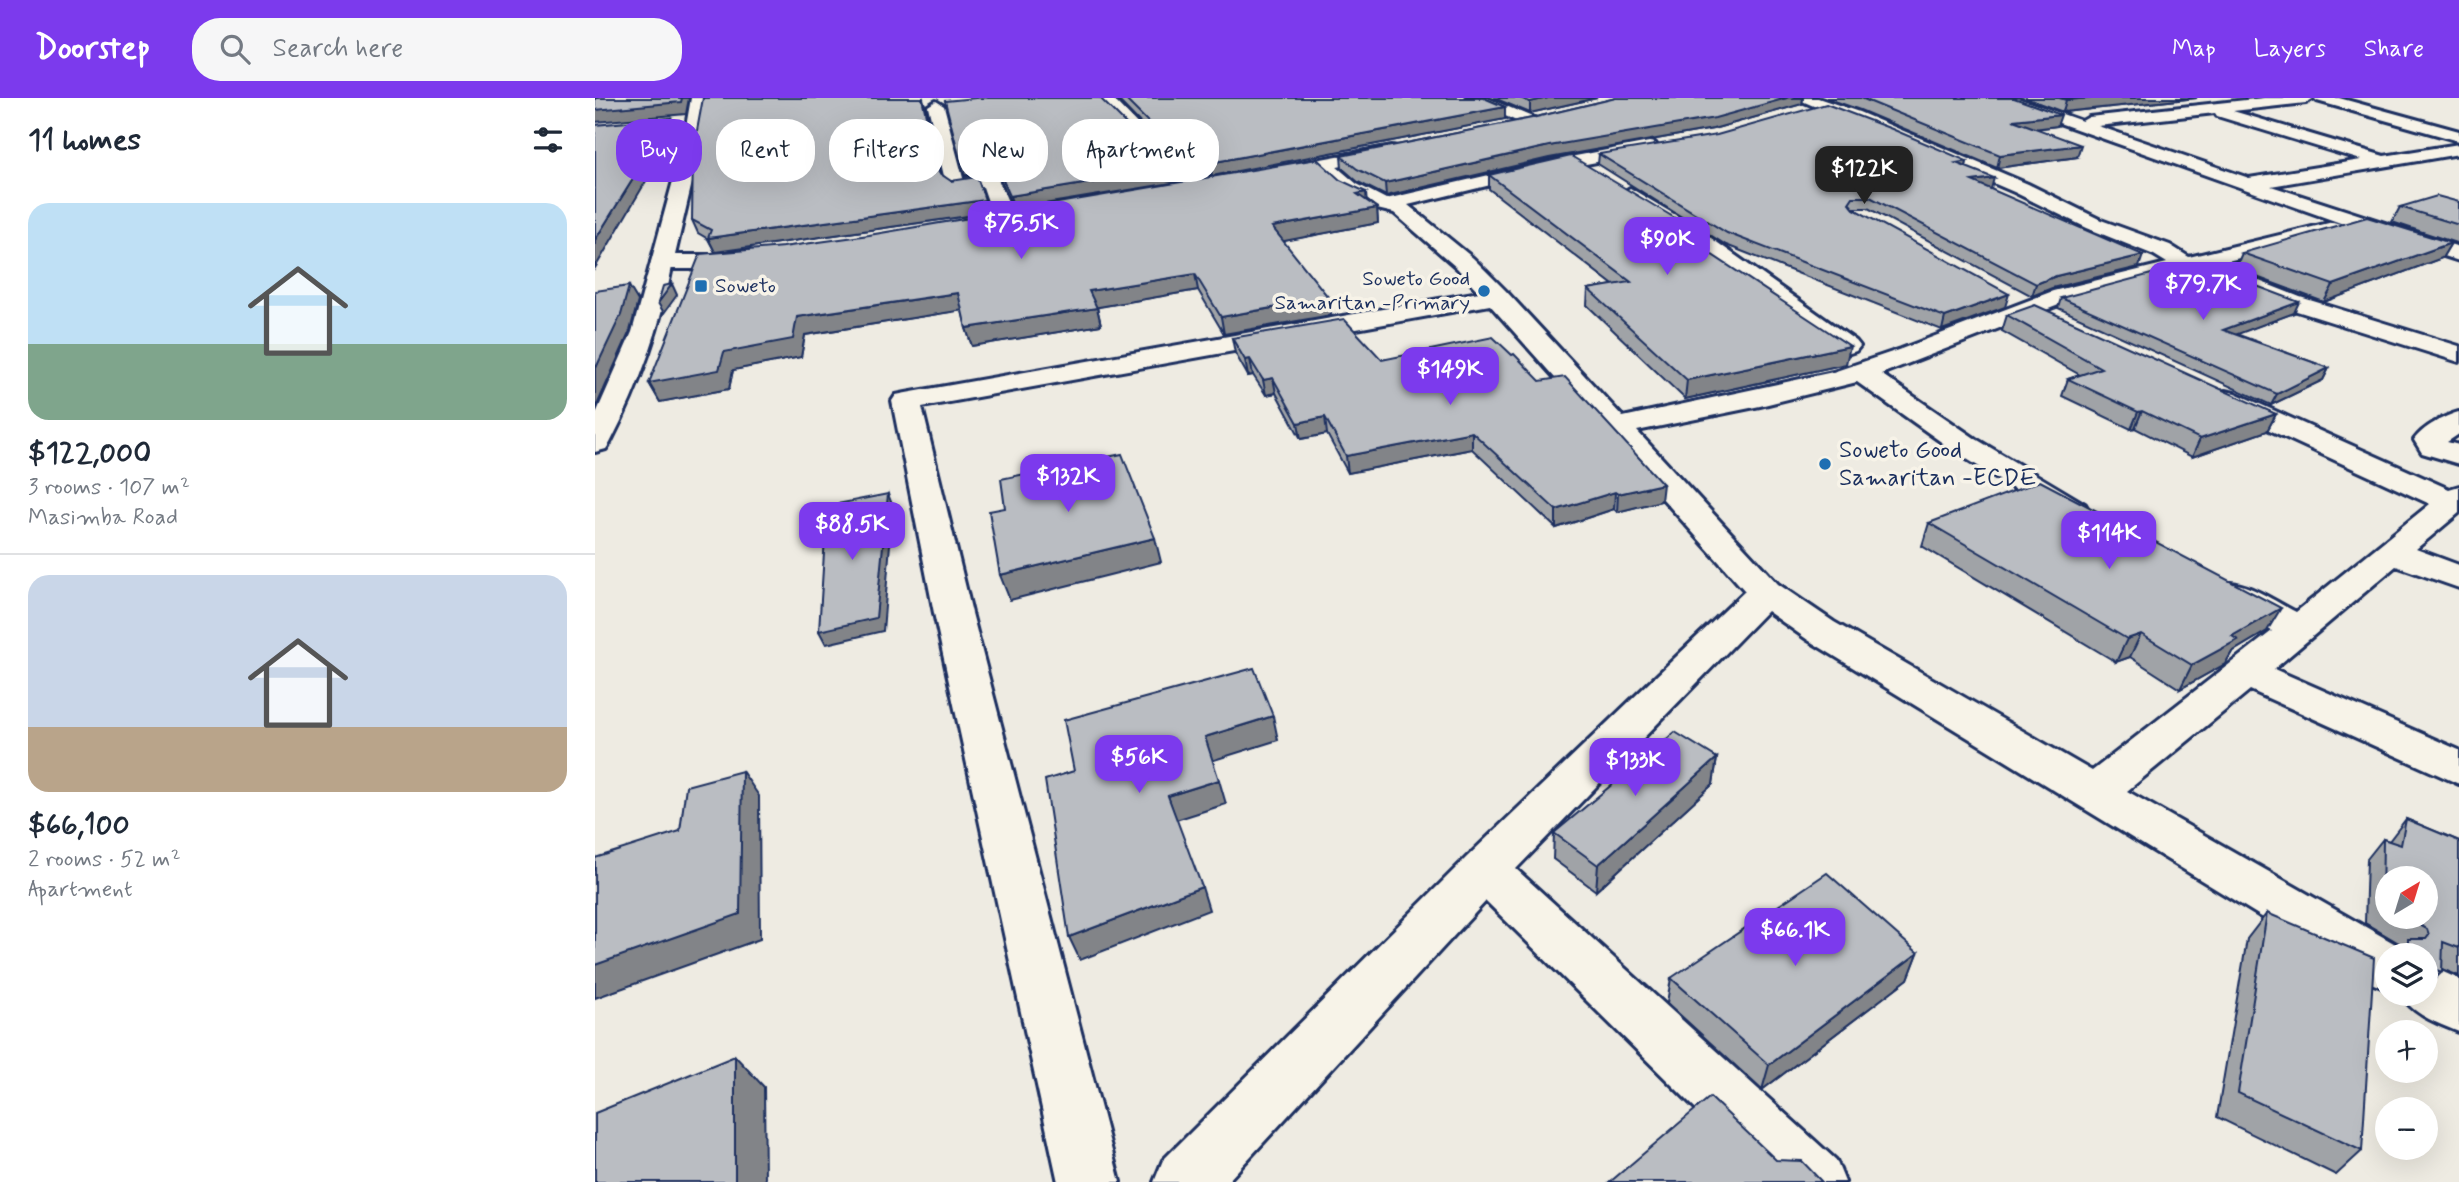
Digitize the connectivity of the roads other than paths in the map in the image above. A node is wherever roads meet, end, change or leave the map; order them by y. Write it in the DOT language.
graph roads {
  1 [pos="699,98"];
  2 [pos="1104,98"];
  3 [pos="1474,98"];
  4 [pos="1803,98"];
  5 [pos="2002,98"];
  6 [pos="2306,98"];
  7 [pos="2322,98"];
  8 [pos="940,103"];
  9 [pos="1827,105"];
  10 [pos="2208,109"];
  11 [pos="1792,115"];
  12 [pos="1556,116"];
  13 [pos="1531,122"];
  14 [pos="2077,123"];
  15 [pos="1493,130"];
  16 [pos="2459,136"];
  17 [pos="1665,144"];
  18 [pos="1414,146"];
  19 [pos="2459,149"];
  20 [pos="1574,161"];
  21 [pos="2384,162"];
  22 [pos="1324,165"];
  23 [pos="1259,176"];
  24 [pos="2251,184"];
  25 [pos="1182,190"];
  26 [pos="1384,205"];
  27 [pos="1028,216"];
  28 [pos="2356,222"];
  29 [pos="2459,254"];
  30 [pos="776,255"];
  31 [pos="662,262"];
  32 [pos="2188,266"];
  33 [pos="1998,290"];
  34 [pos="1498,296"];
  35 [pos="2029,307"];
  36 [pos="2063,323"];
  37 [pos="2459,354"];
  38 [pos="1869,370"];
  39 [pos="2197,386"];
  40 [pos="2459,421"];
  41 [pos="1615,427"];
  42 [pos="595,443"];
  43 [pos="2459,455"];
  44 [pos="2456,499"];
  45 [pos="2101,526"];
  46 [pos="2391,552"];
  47 [pos="2199,577"];
  48 [pos="2459,578"];
  49 [pos="1765,592"];
  50 [pos="2297,628"];
  51 [pos="2247,673"];
  52 [pos="2459,768"];
  53 [pos="2093,794"];
  54 [pos="1485,870"];
  55 [pos="2375,959"];
  56 [pos="2438,995"];
  57 [pos="2459,1007"];
  58 [pos="1089,1182"];
  59 [pos="1185,1182"];
  60 [pos="1814,1182"];
  1 -- 31 [label="street"];
  2 -- 25 [label="street"];
  3 -- 13 [label="street"];
  4 -- 9 [label="street"];
  5 -- 14 [label="street"];
  6 -- 10 [label="street"];
  7 -- 16 [label="street"];
  8 -- 27 [label="street"];
  9 -- 11 [label="street"];
  9 -- 32 [label="street"];
  10 -- 14 [label="street"];
  10 -- 21 [label="street"];
  12 -- 13 [label="street"];
  13 -- 15 [label="street"];
  14 -- 24 [label="street"];
  17 -- 20 [label="street"];
  18 -- 22 [label="street"];
  19 -- 21 [label="street"];
  20 -- 26 [label="street"];
  20 -- 38 [label="street"];
  21 -- 24 [label="street"];
  22 -- 23 [label="street"];
  22 -- 26 [label="street"];
  24 -- 28 [label="street"];
  26 -- 34 [label="street"];
  28 -- 29 [label="street"];
  28 -- 32 [label="street"];
  30 -- 31 [label="street"];
  31 -- 42 [label="street"];
  32 -- 35 [label="street"];
  32 -- 37 [label="street"];
  33 -- 35 [label="street"];
  34 -- 41 [label="street"];
  34 -- 58 [label="street"];
  35 -- 36 [label="street"];
  35 -- 38 [label="street"];
  38 -- 41 [label="street"];
  38 -- 45 [label="street"];
  39 -- 44 [label="street"];
  40 -- 43 [label="street"];
  41 -- 49 [label="street"];
  44 -- 46 [label="street"];
  46 -- 48 [label="street"];
  46 -- 50 [label="street"];
  47 -- 50 [label="street"];
  49 -- 53 [label="street"];
  49 -- 54 [label="street"];
  50 -- 51 [label="street"];
  51 -- 52 [label="street"];
  51 -- 53 [label="street"];
  53 -- 55 [label="street"];
  54 -- 59 [label="street"];
  54 -- 60 [label="street"];
  56 -- 57 [label="street"];
}
